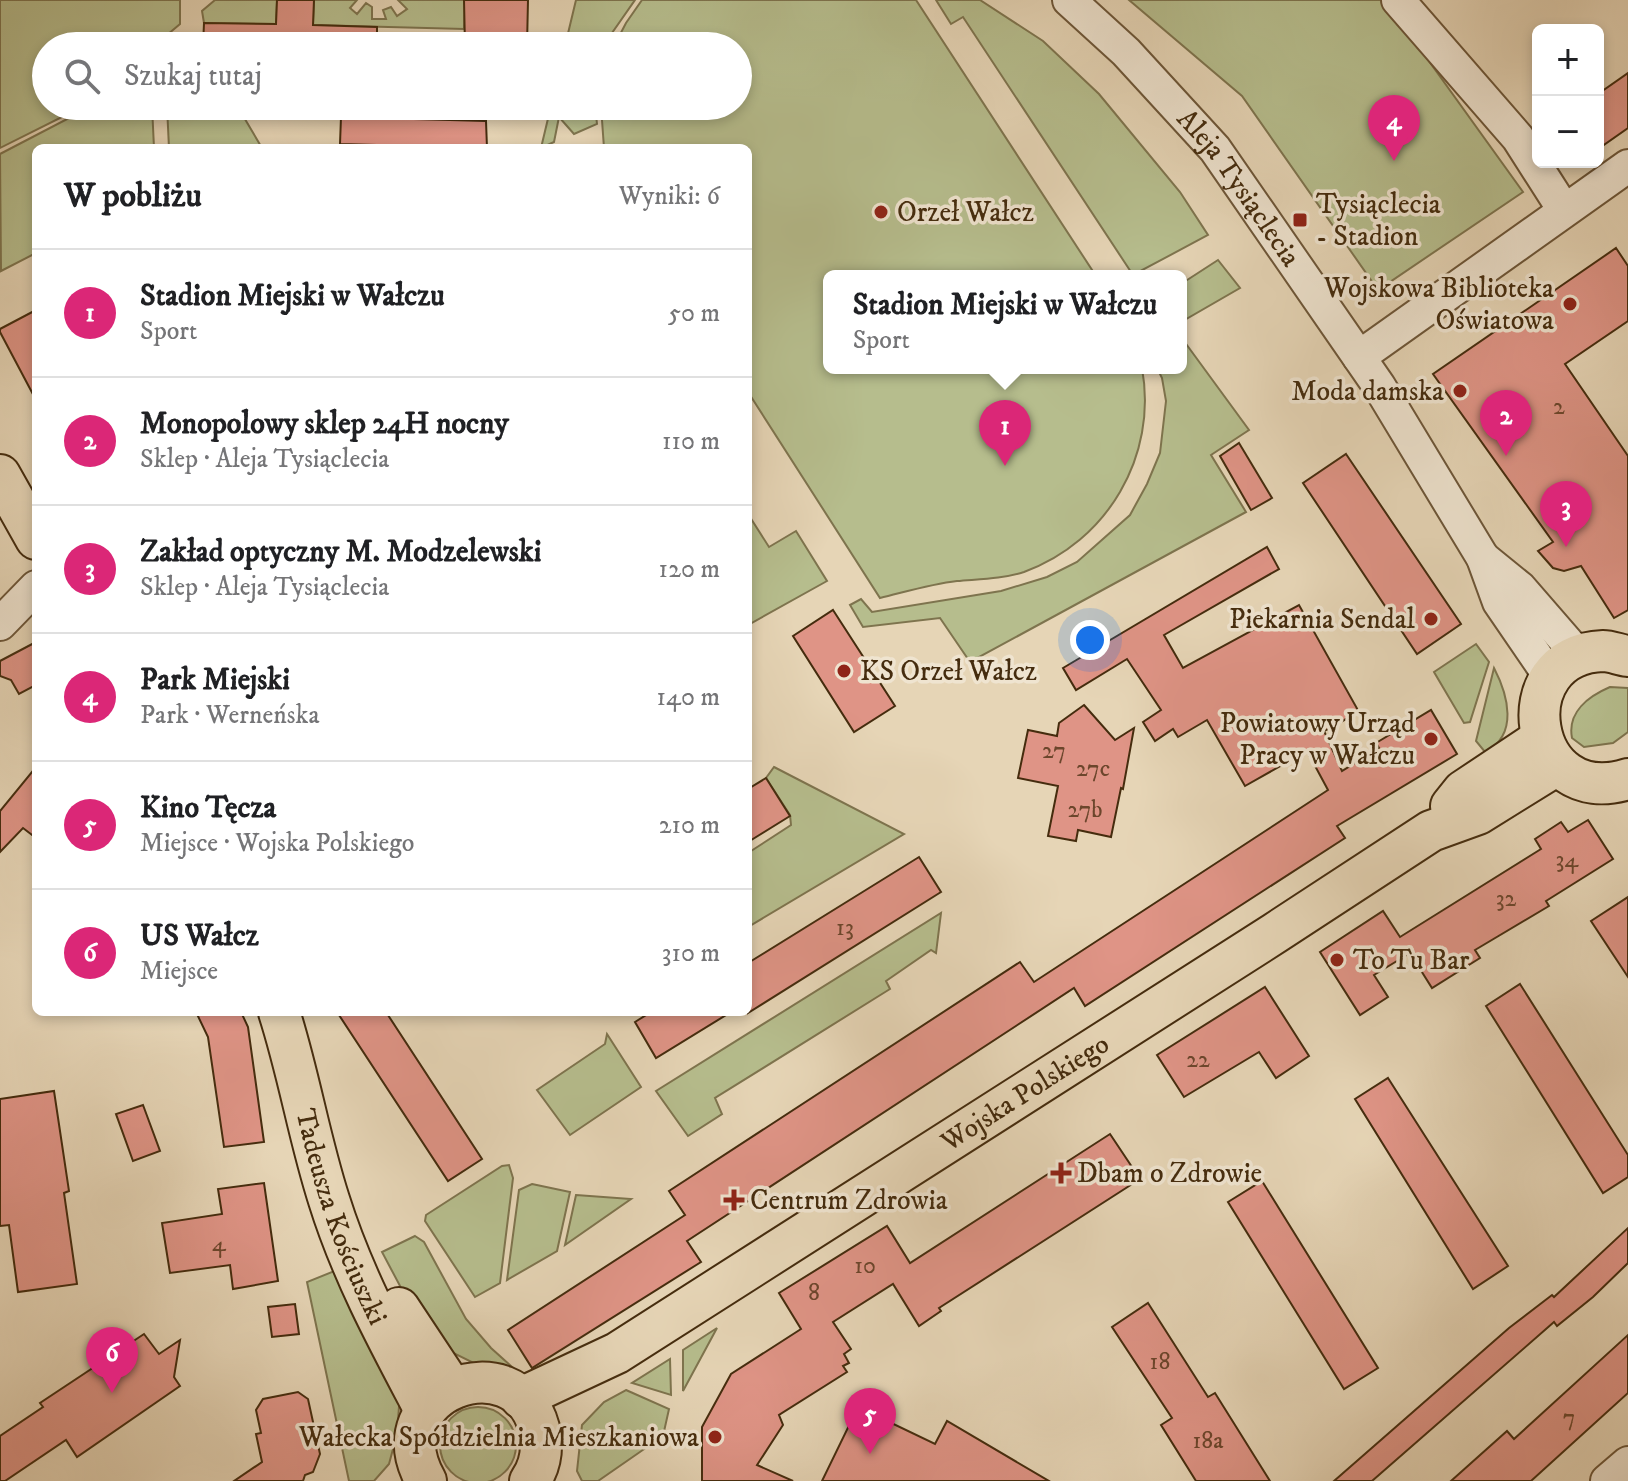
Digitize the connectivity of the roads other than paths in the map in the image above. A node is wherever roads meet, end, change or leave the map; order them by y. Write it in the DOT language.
graph roads {
  1 [pos="1069,0"];
  2 [pos="1399,0"];
  3 [pos="1628,166"];
  4 [pos="1564,210"];
  5 [pos="1359,357"];
  6 [pos="0,456"];
  7 [pos="0,475"];
  8 [pos="32,491"];
  9 [pos="32,532"];
  10 [pos="32,591"];
  11 [pos="0,624"];
  12 [pos="1628,656"];
  13 [pos="1565,667"];
  14 [pos="1549,752"];
  15 [pos="1627,782"];
  16 [pos="280,1016"];
  17 [pos="301,1016"];
  18 [pos="438,1399"];
  19 [pos="529,1410"];
  20 [pos="1628,1463"];
  21 [pos="536,1479"];
  22 [pos="426,1481"];
  23 [pos="1607,1481"];
  1 -- 5 [label="street, Aleja Tysiąclecia"];
  2 -- 4 [label="street"];
  3 -- 4 [label="street"];
  4 -- 5 [label="street"];
  5 -- 13 [label="street, Aleja Tysiąclecia"];
  6 -- 8 [label="main road"];
  7 -- 9 [label="main road"];
  10 -- 11 [label="street"];
  12 -- 13 [label="main road"];
  13 -- 14 [label="main road"];
  14 -- 15 [label="main road"];
  14 -- 19 [label="main road, Wojska Polskiego"];
  16 -- 18 [label="main road, Tadeusza Kościuszki"];
  17 -- 18 [label="main road, Tadeusza Kościuszki"];
  18 -- 19 [label="main road"];
  18 -- 22 [label="main road"];
  19 -- 21 [label="main road"];
  20 -- 23 [label="street"];
}
